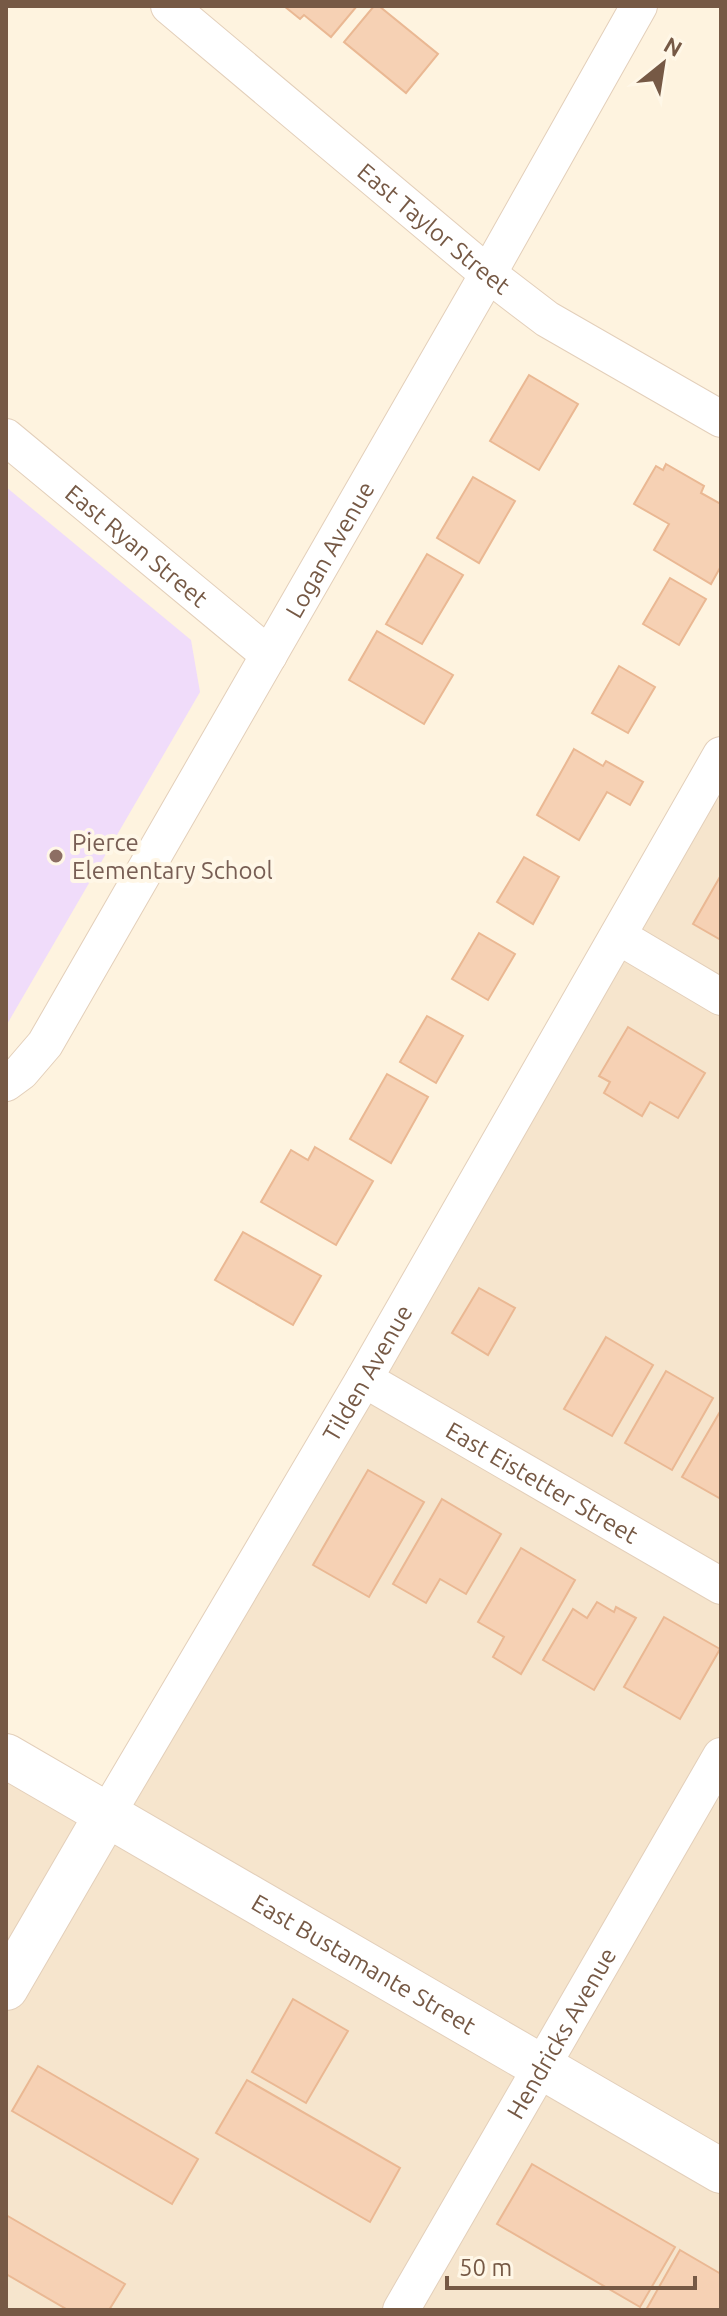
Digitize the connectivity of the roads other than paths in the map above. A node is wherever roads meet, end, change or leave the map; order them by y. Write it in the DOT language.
graph roads {
  1 [pos="169,6"];
  2 [pos="639,6"];
  3 [pos="488,274"];
  4 [pos="721,419"];
  5 [pos="6,437"];
  6 [pos="269,655"];
  7 [pos="721,755"];
  8 [pos="618,936"];
  9 [pos="721,997"];
  10 [pos="6,1083"];
  11 [pos="364,1379"];
  12 [pos="721,1586"];
  13 [pos="6,1756"];
  14 [pos="721,1756"];
  15 [pos="107,1814"];
  16 [pos="6,1988"];
  17 [pos="542,2067"];
  18 [pos="721,2171"];
  19 [pos="401,2310"];
  1 -- 3 [label="street, East Taylor Street"];
  2 -- 3 [label="street, Logan Avenue"];
  3 -- 4 [label="street, East Taylor Street"];
  3 -- 6 [label="street, Logan Avenue"];
  5 -- 6 [label="street, East Ryan Street"];
  6 -- 10 [label="street, Logan Avenue"];
  7 -- 8 [label="street, Tilden Avenue"];
  8 -- 9 [label="street"];
  8 -- 11 [label="street, Tilden Avenue"];
  11 -- 12 [label="street, East Eistetter Street"];
  11 -- 15 [label="street, Tilden Avenue"];
  13 -- 15 [label="street, East Bustamante Street"];
  14 -- 17 [label="street, Hendricks Avenue"];
  15 -- 16 [label="street, Tilden Avenue"];
  15 -- 17 [label="street, East Bustamante Street"];
  17 -- 18 [label="street, East Bustamante Street"];
  17 -- 19 [label="street, Hendricks Avenue"];
}
